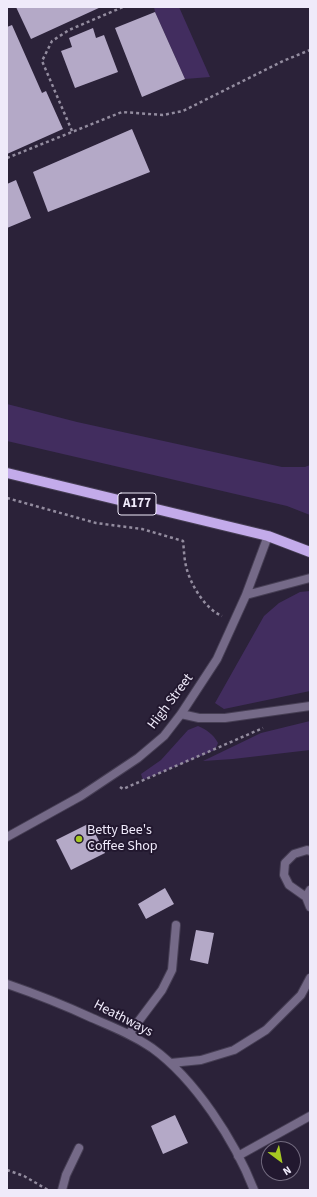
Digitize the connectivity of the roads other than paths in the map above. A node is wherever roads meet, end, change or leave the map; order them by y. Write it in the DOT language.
graph roads {
  1 [pos="7,473"];
  2 [pos="268,536"];
  3 [pos="310,552"];
  4 [pos="310,578"];
  5 [pos="246,595"];
  6 [pos="310,706"];
  7 [pos="181,714"];
  8 [pos="7,838"];
  9 [pos="310,852"];
  10 [pos="308,893"];
  11 [pos="310,907"];
  12 [pos="176,925"];
  13 [pos="310,978"];
  14 [pos="7,984"];
  15 [pos="129,1034"];
  16 [pos="171,1064"];
  17 [pos="310,1116"];
  18 [pos="79,1148"];
  19 [pos="238,1156"];
  20 [pos="62,1190"];
  21 [pos="254,1190"];
  1 -- 2 [label="main road, A177"];
  2 -- 3 [label="main road, A177"];
  2 -- 5 [label="street, High Street"];
  4 -- 5 [label="street"];
  5 -- 7 [label="street, High Street"];
  6 -- 7 [label="street"];
  7 -- 8 [label="street, High Street"];
  9 -- 10 [label="street"];
  10 -- 11 [label="street"];
  12 -- 15 [label="street"];
  13 -- 16 [label="street"];
  14 -- 15 [label="street, Heathways"];
  15 -- 16 [label="street, Heathways"];
  16 -- 19 [label="street, Heathways"];
  17 -- 19 [label="street"];
  18 -- 20 [label="street"];
  19 -- 21 [label="street, Heathways"];
}
